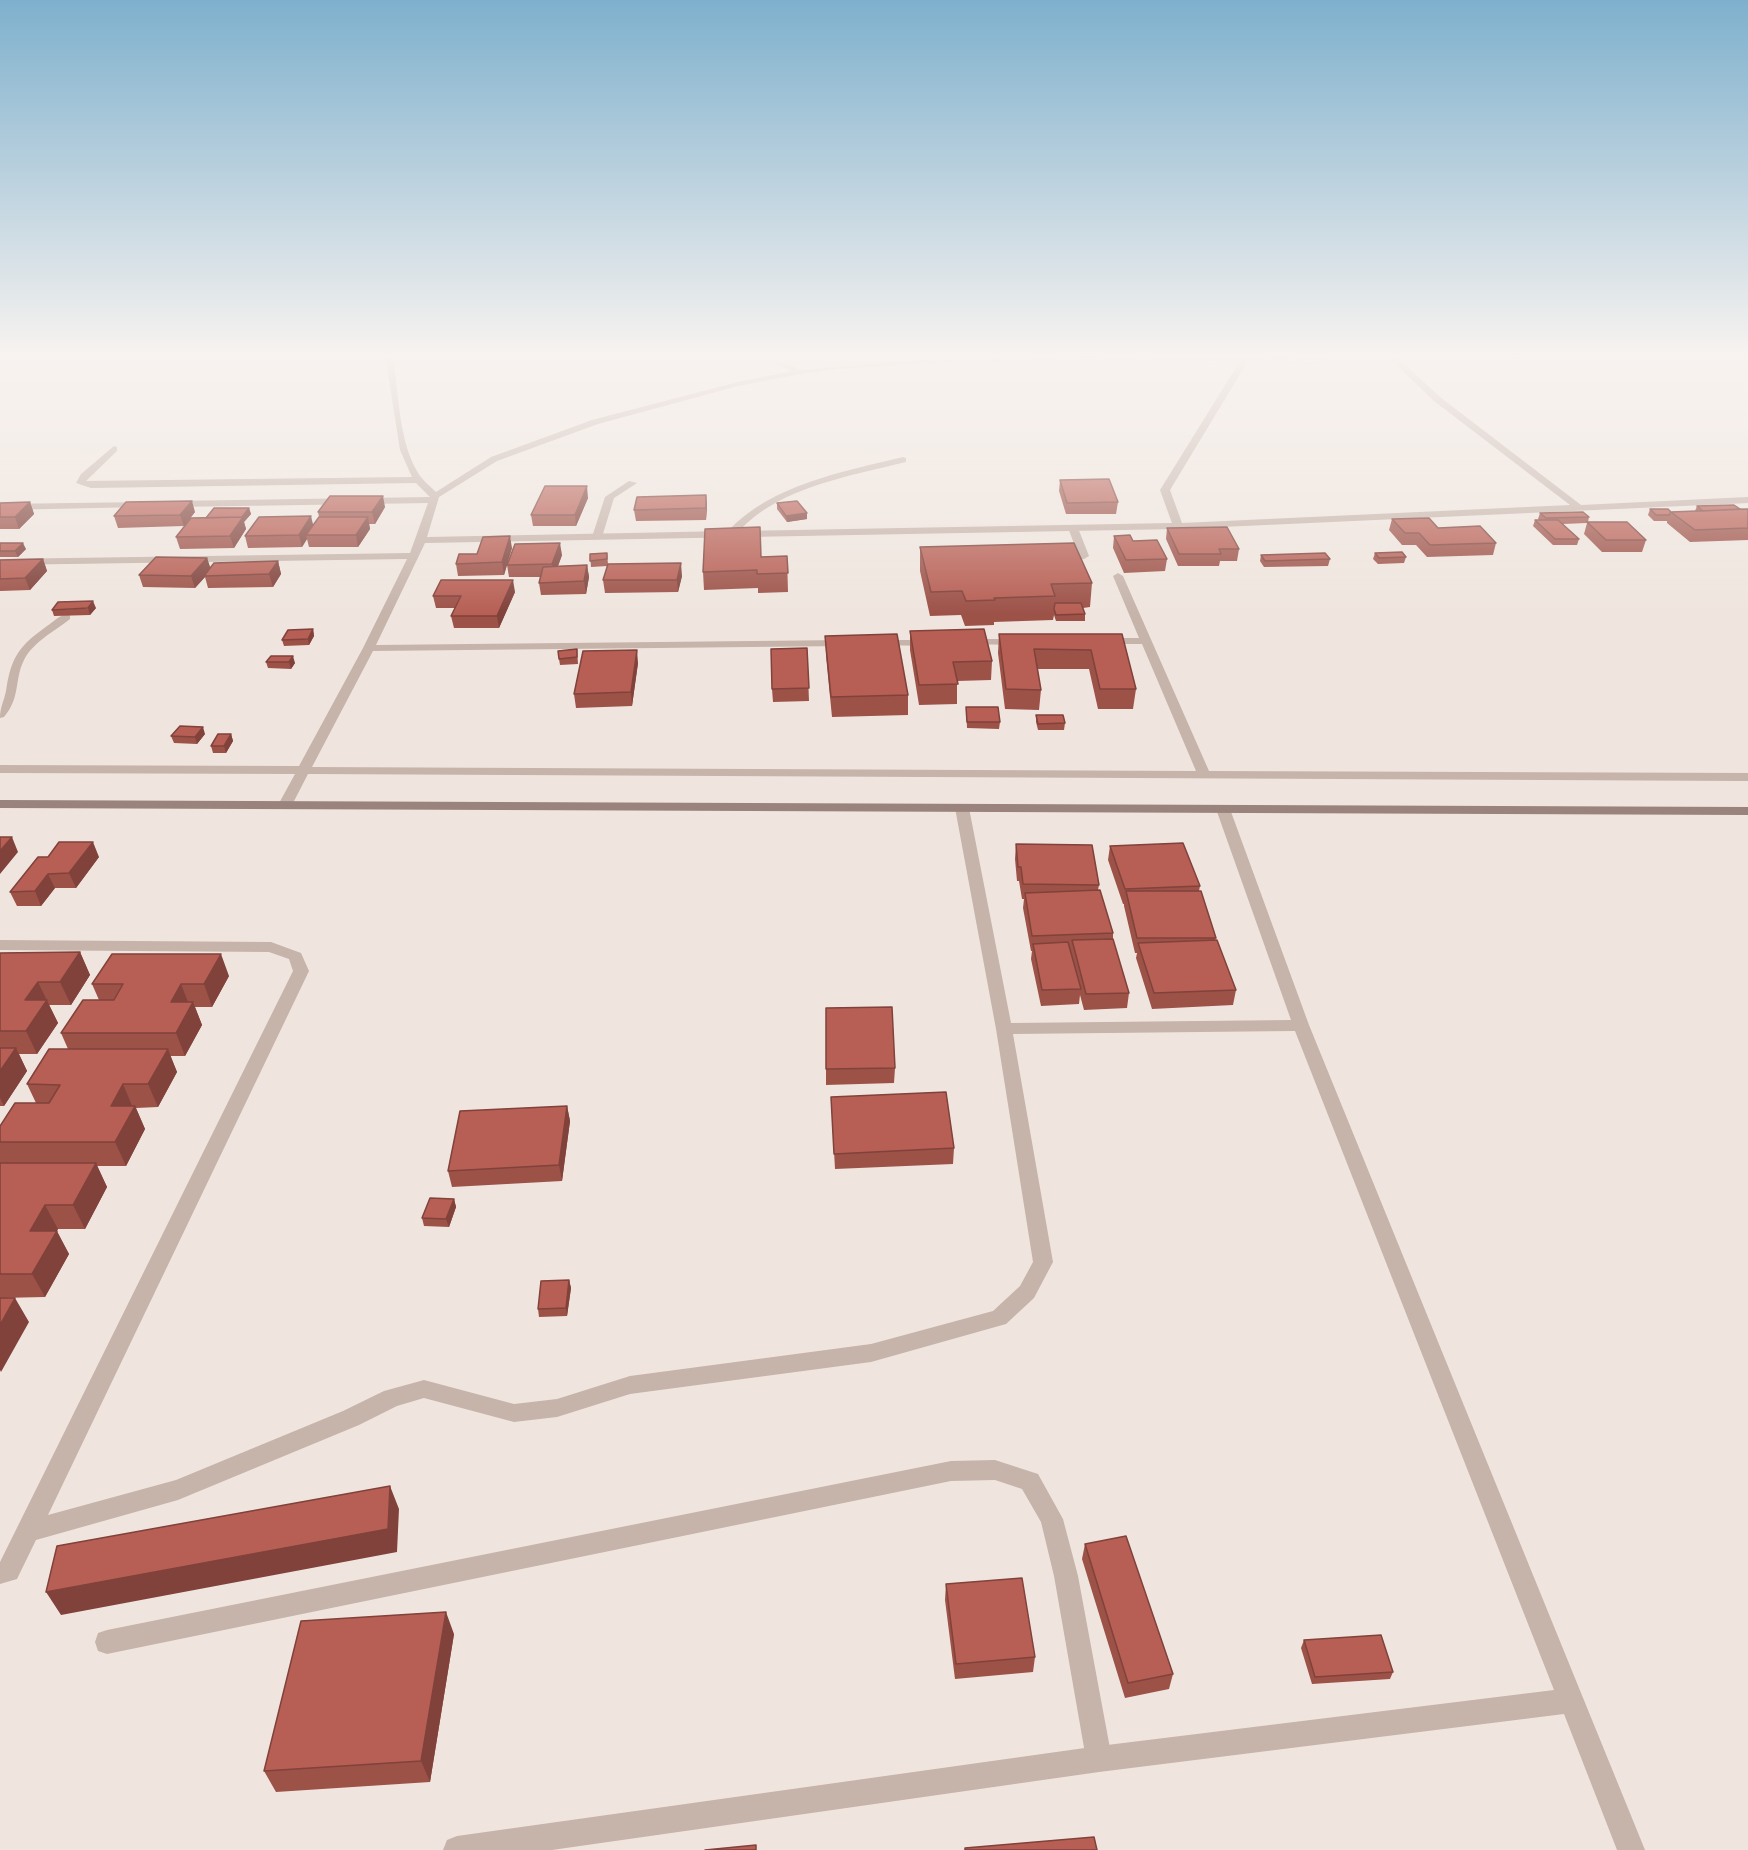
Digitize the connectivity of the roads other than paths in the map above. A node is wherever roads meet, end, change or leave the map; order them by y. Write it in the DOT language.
graph roads {
  1 [pos="403,441"];
  2 [pos="542,441"];
  3 [pos="1195,441"];
  4 [pos="1492,441"];
  5 [pos="114,449"];
  6 [pos="903,460"];
  7 [pos="420,480"];
  8 [pos="632,483"];
  9 [pos="434,498"];
  10 [pos="1748,500"];
  11 [pos="152,504"];
  12 [pos="164,504"];
  13 [pos="0,507"];
  14 [pos="1577,507"];
  15 [pos="1178,526"];
  16 [pos="1073,528"];
  17 [pos="731,534"];
  18 [pos="597,537"];
  19 [pos="421,540"];
  20 [pos="413,556"];
  21 [pos="1055,561"];
  22 [pos="0,562"];
  23 [pos="1118,576"];
  24 [pos="66,618"];
  25 [pos="1086,641"];
  26 [pos="1146,641"];
  27 [pos="1026,642"];
  28 [pos="369,648"];
  29 [pos="0,714"];
  30 [pos="0,769"];
  31 [pos="306,770"];
  32 [pos="1204,774"];
  33 [pos="1748,777"];
  34 [pos="0,804"];
  35 [pos="285,805"];
  36 [pos="962,808"];
  37 [pos="1223,809"];
  38 [pos="1748,811"];
  39 [pos="0,945"];
  40 [pos="1301,1025"];
  41 [pos="1004,1029"];
  42 [pos="28,1531"];
  43 [pos="0,1573"];
  44 [pos="107,1642"];
  45 [pos="1572,1700"];
  46 [pos="1099,1759"];
  47 [pos="457,1850"];
  48 [pos="1631,1850"];
  1 -- 7 [label="street"];
  2 -- 9 [label="street"];
  3 -- 15 [label="street"];
  4 -- 14 [label="street"];
  5 -- 7 [label="street"];
  6 -- 17 [label="street"];
  7 -- 9 [label="street"];
  8 -- 18 [label="street"];
  9 -- 12 [label="street"];
  9 -- 19 [label="street"];
  10 -- 14 [label="street"];
  11 -- 13 [label="street"];
  14 -- 15 [label="street"];
  15 -- 16 [label="street"];
  16 -- 17 [label="street"];
  16 -- 21 [label="street"];
  17 -- 18 [label="street"];
  18 -- 19 [label="street"];
  19 -- 20 [label="street"];
  20 -- 22 [label="street"];
  20 -- 28 [label="street"];
  23 -- 26 [label="street"];
  24 -- 29 [label="street"];
  25 -- 26 [label="street"];
  26 -- 32 [label="street"];
  27 -- 28 [label="street"];
  28 -- 31 [label="street"];
  30 -- 31 [label="street"];
  31 -- 32 [label="street"];
  31 -- 35 [label="street"];
  32 -- 33 [label="street"];
  34 -- 35 [label="main road"];
  35 -- 36 [label="main road"];
  36 -- 37 [label="main road"];
  36 -- 41 [label="street"];
  37 -- 38 [label="main road"];
  37 -- 40 [label="street"];
  39 -- 42 [label="street"];
  40 -- 41 [label="street"];
  40 -- 45 [label="street"];
  41 -- 42 [label="street"];
  42 -- 43 [label="street"];
  44 -- 46 [label="street"];
  45 -- 46 [label="street"];
  45 -- 48 [label="street"];
  46 -- 47 [label="street"];
}
